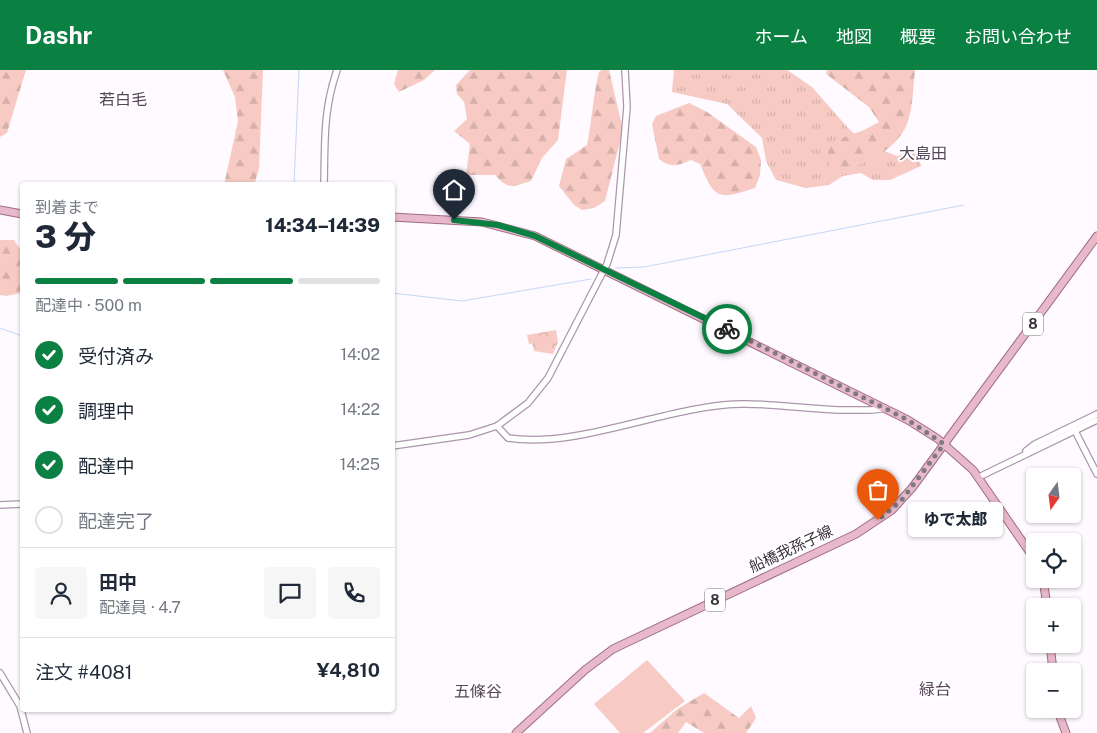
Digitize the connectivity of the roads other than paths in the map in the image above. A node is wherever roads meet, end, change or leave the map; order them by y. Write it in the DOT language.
graph roads {
  1 [pos="337,70"];
  2 [pos="625,70"];
  3 [pos="324,182"];
  4 [pos="0,210"];
  5 [pos="20,214"];
  6 [pos="395,216"];
  7 [pos="1097,236"];
  8 [pos="604,270"];
  9 [pos="884,408"];
  10 [pos="1097,414"];
  11 [pos="1097,420"];
  12 [pos="496,426"];
  13 [pos="1074,428"];
  14 [pos="944,444"];
  15 [pos="395,446"];
  16 [pos="1097,474"];
  17 [pos="979,477"];
  18 [pos="20,504"];
  19 [pos="0,505"];
  20 [pos="1026,547"];
  21 [pos="0,673"];
  22 [pos="20,706"];
  23 [pos="21,712"];
  24 [pos="1060,718"];
  25 [pos="1064,731"];
  26 [pos="26,733"];
  27 [pos="516,733"];
  1 -- 3 [label="street"];
  2 -- 8 [label="street"];
  4 -- 5 [label="main road"];
  6 -- 8 [label="main road"];
  7 -- 14 [label="main road, 船橋我孫子線 / 8"];
  8 -- 9 [label="main road"];
  8 -- 12 [label="street"];
  9 -- 12 [label="street"];
  9 -- 14 [label="main road"];
  10 -- 13 [label="street"];
  11 -- 13 [label="street"];
  12 -- 15 [label="street"];
  13 -- 16 [label="street"];
  13 -- 17 [label="street"];
  14 -- 17 [label="main road"];
  14 -- 27 [label="main road, 船橋我孫子線 / 8"];
  17 -- 20 [label="main road"];
  18 -- 19 [label="street"];
  21 -- 22 [label="street"];
  23 -- 26 [label="street"];
  24 -- 25 [label="main road"];
}
